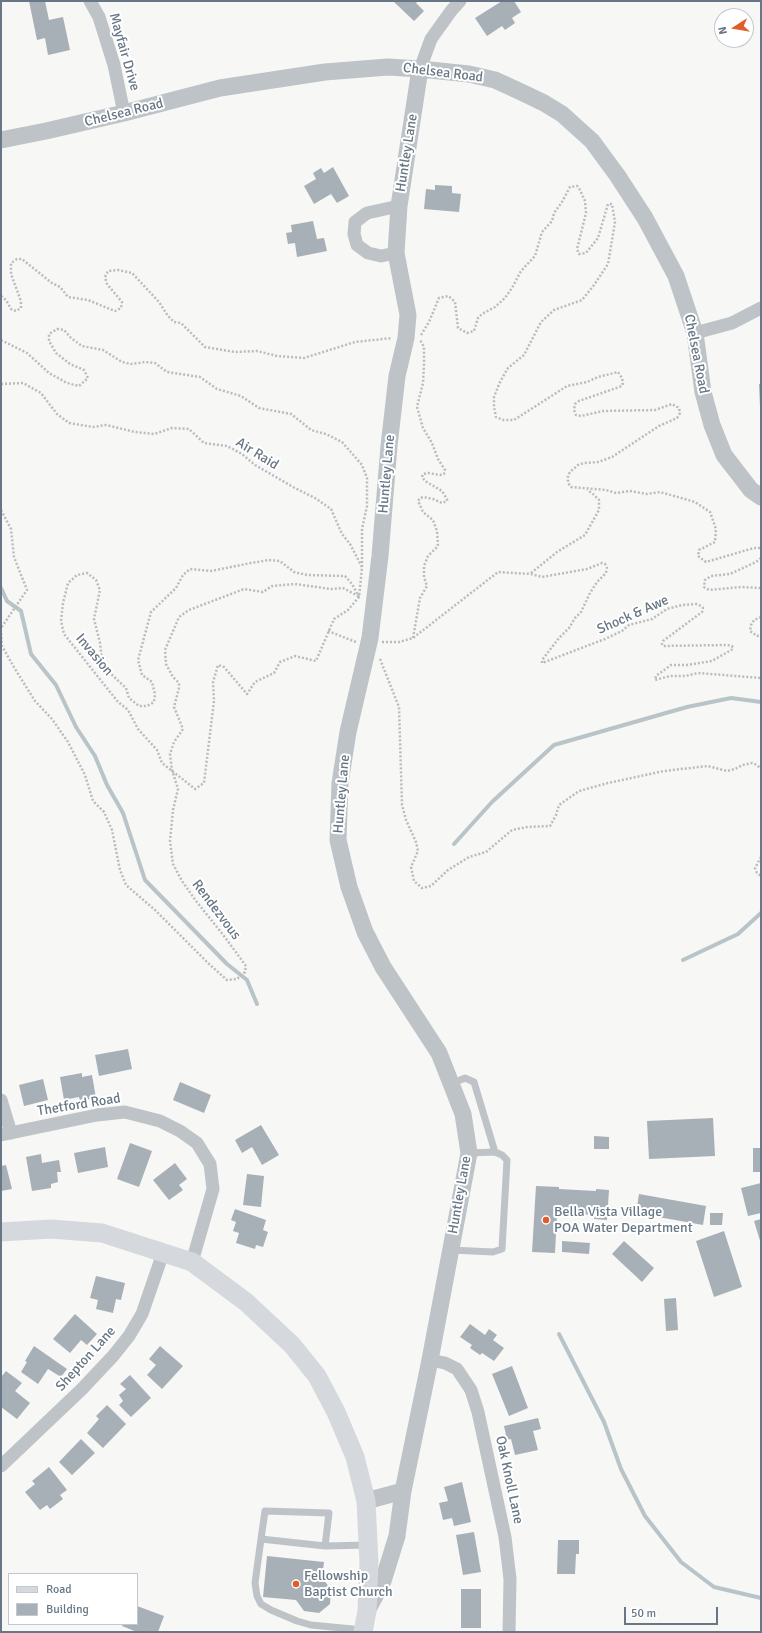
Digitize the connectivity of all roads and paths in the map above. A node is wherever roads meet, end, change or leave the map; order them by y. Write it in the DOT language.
graph roads {
  1 [pos="90,1"];
  2 [pos="460,1"];
  3 [pos="420,69"];
  4 [pos="124,113"];
  5 [pos="1,140"];
  6 [pos="399,206"];
  7 [pos="396,253"];
  8 [pos="1,296"];
  9 [pos="761,308"];
  10 [pos="695,333"];
  11 [pos="399,338"];
  12 [pos="1,340"];
  13 [pos="1,384"];
  14 [pos="583,489"];
  15 [pos="761,497"];
  16 [pos="1,510"];
  17 [pos="761,548"];
  18 [pos="761,558"];
  19 [pos="362,568"];
  20 [pos="531,574"];
  21 [pos="761,588"];
  22 [pos="358,597"];
  23 [pos="761,617"];
  24 [pos="1,628"];
  25 [pos="328,631"];
  26 [pos="1,633"];
  27 [pos="761,635"];
  28 [pos="413,638"];
  29 [pos="361,644"];
  30 [pos="379,645"];
  31 [pos="378,654"];
  32 [pos="761,678"];
  33 [pos="761,769"];
  34 [pos="172,770"];
  35 [pos="761,857"];
  36 [pos="761,876"];
  37 [pos="451,1084"];
  38 [pos="1,1100"];
  39 [pos="6,1134"];
  40 [pos="494,1152"];
  41 [pos="468,1153"];
  42 [pos="1,1232"];
  43 [pos="451,1250"];
  44 [pos="163,1253"];
  45 [pos="192,1262"];
  46 [pos="430,1360"];
  47 [pos="1,1466"];
  48 [pos="403,1490"];
  49 [pos="366,1501"];
  50 [pos="261,1539"];
  51 [pos="368,1545"];
  52 [pos="325,1546"];
  53 [pos="367,1611"];
  54 [pos="363,1631"];
  55 [pos="509,1632"];
  1 -- 4 [label="street, Mayfair Drive"];
  2 -- 3 [label="street"];
  3 -- 4 [label="street, Chelsea Road"];
  3 -- 6 [label="street, Huntley Lane"];
  3 -- 10 [label="street, Chelsea Road"];
  4 -- 5 [label="street, Chelsea Road"];
  6 -- 7 [label="street, Huntley Lane"];
  6 -- 7 [label="street"];
  7 -- 37 [label="street, Huntley Lane"];
  8 -- 11 [label="path"];
  9 -- 10 [label="street"];
  10 -- 15 [label="street, Chelsea Road"];
  12 -- 19 [label="path"];
  13 -- 19 [label="path, Air Raid"];
  14 -- 17 [label="path"];
  14 -- 20 [label="path"];
  14 -- 28 [label="path"];
  16 -- 24 [label="path"];
  18 -- 21 [label="path"];
  19 -- 22 [label="path"];
  20 -- 28 [label="path"];
  20 -- 32 [label="path, Shock & Awe"];
  22 -- 25 [label="path"];
  22 -- 34 [label="path, Rendezvous"];
  22 -- 34 [label="path, Invasion"];
  23 -- 27 [label="path"];
  25 -- 29 [label="path"];
  25 -- 34 [label="path"];
  26 -- 34 [label="path, Rendezvous"];
  28 -- 30 [label="path"];
  31 -- 33 [label="path"];
  35 -- 36 [label="path"];
  37 -- 40 [label="lane"];
  37 -- 41 [label="street, Huntley Lane"];
  38 -- 39 [label="street"];
  39 -- 45 [label="street, Thetford Road"];
  40 -- 41 [label="lane"];
  40 -- 43 [label="lane"];
  41 -- 43 [label="street, Huntley Lane"];
  42 -- 44 [label="main road"];
  43 -- 46 [label="street, Huntley Lane"];
  44 -- 45 [label="main road"];
  44 -- 47 [label="street, Shepton Lane"];
  45 -- 49 [label="main road"];
  46 -- 48 [label="street, Huntley Lane"];
  46 -- 55 [label="street, Oak Knoll Lane"];
  48 -- 49 [label="street"];
  48 -- 53 [label="street, Huntley Lane"];
  49 -- 51 [label="main road"];
  50 -- 52 [label="lane"];
  50 -- 52 [label="lane"];
  50 -- 54 [label="lane"];
  51 -- 52 [label="lane"];
  51 -- 53 [label="main road"];
  53 -- 54 [label="main road"];
}
